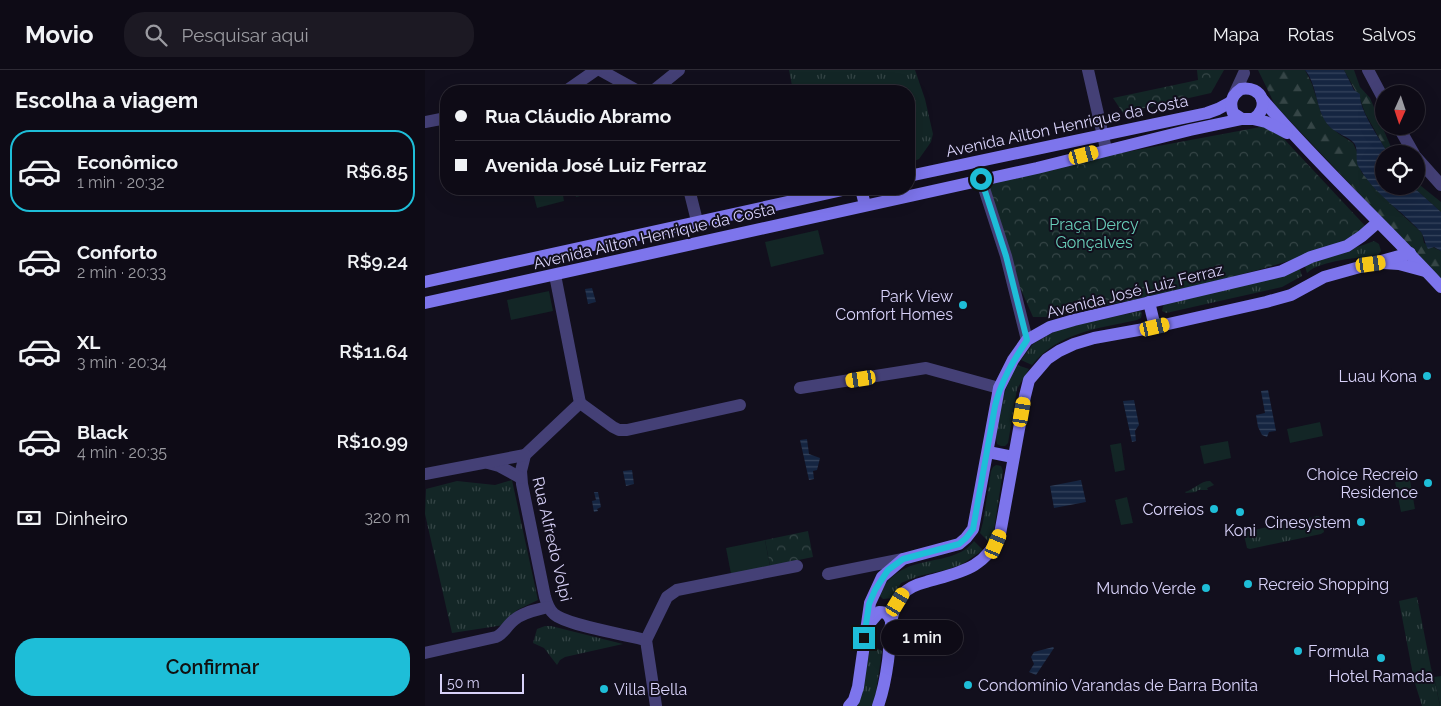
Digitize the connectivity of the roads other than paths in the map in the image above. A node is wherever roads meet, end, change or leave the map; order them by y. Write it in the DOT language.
graph roads {
  1 [pos="596,70"];
  2 [pos="600,70"];
  3 [pos="679,70"];
  4 [pos="1088,70"];
  5 [pos="1368,70"];
  6 [pos="1243,71"];
  7 [pos="575,85"];
  8 [pos="627,85"];
  9 [pos="660,85"];
  10 [pos="1376,85"];
  11 [pos="1246,88"];
  12 [pos="1232,99"];
  13 [pos="1262,99"];
  14 [pos="440,119"];
  15 [pos="1247,119"];
  16 [pos="425,122"];
  17 [pos="1137,128"];
  18 [pos="1103,134"];
  19 [pos="1295,138"];
  20 [pos="1141,142"];
  21 [pos="1106,149"];
  22 [pos="1425,167"];
  23 [pos="915,175"];
  24 [pos="981,179"];
  25 [pos="1441,185"];
  26 [pos="915,194"];
  27 [pos="690,195"];
  28 [pos="819,195"];
  29 [pos="862,195"];
  30 [pos="910,195"];
  31 [pos="865,205"];
  32 [pos="697,221"];
  33 [pos="1378,222"];
  34 [pos="1410,253"];
  35 [pos="505,264"];
  36 [pos="1371,264"];
  37 [pos="1427,272"];
  38 [pos="555,274"];
  39 [pos="425,282"];
  40 [pos="511,284"];
  41 [pos="1441,287"];
  42 [pos="1149,302"];
  43 [pos="425,303"];
  44 [pos="1155,327"];
  45 [pos="1027,340"];
  46 [pos="800,388"];
  47 [pos="999,388"];
  48 [pos="580,403"];
  49 [pos="740,405"];
  50 [pos="988,452"];
  51 [pos="525,456"];
  52 [pos="1013,457"];
  53 [pos="486,462"];
  54 [pos="425,474"];
  55 [pos="521,478"];
  56 [pos="903,559"];
  57 [pos="797,566"];
  58 [pos="828,574"];
  59 [pos="548,607"];
  60 [pos="891,621"];
  61 [pos="865,628"];
  62 [pos="645,640"];
  63 [pos="425,653"];
  64 [pos="656,706"];
  65 [pos="849,706"];
  66 [pos="878,706"];
  1 -- 7 [label="street"];
  2 -- 8 [label="street"];
  3 -- 9 [label="street"];
  4 -- 18 [label="street"];
  5 -- 10 [label="street"];
  6 -- 11 [label="street"];
  6 -- 12 [label="street"];
  11 -- 12 [label="street"];
  11 -- 13 [label="street"];
  12 -- 15 [label="street"];
  12 -- 17 [label="street, Avenida Ailton Henrique da Costa"];
  13 -- 15 [label="street"];
  13 -- 19 [label="street"];
  14 -- 16 [label="street"];
  15 -- 19 [label="street"];
  15 -- 20 [label="street, Avenida Ailton Henrique da Costa"];
  17 -- 18 [label="street, Avenida Ailton Henrique da Costa"];
  17 -- 20 [label="street"];
  18 -- 21 [label="street"];
  18 -- 23 [label="street, Avenida Ailton Henrique da Costa"];
  19 -- 33 [label="street"];
  20 -- 21 [label="street, Avenida Ailton Henrique da Costa"];
  21 -- 24 [label="street, Avenida Ailton Henrique da Costa"];
  22 -- 25 [label="street"];
  24 -- 26 [label="street, Avenida Ailton Henrique da Costa"];
  24 -- 45 [label="street"];
  27 -- 32 [label="street"];
  28 -- 32 [label="street, Avenida Ailton Henrique da Costa"];
  29 -- 31 [label="street"];
  30 -- 31 [label="street, Avenida Ailton Henrique da Costa"];
  31 -- 38 [label="street, Avenida Ailton Henrique da Costa"];
  32 -- 35 [label="street, Avenida Ailton Henrique da Costa"];
  33 -- 34 [label="street"];
  33 -- 42 [label="street, Avenida José Luiz Ferraz"];
  34 -- 36 [label="street"];
  34 -- 37 [label="street"];
  35 -- 39 [label="street, Avenida Ailton Henrique da Costa"];
  35 -- 40 [label="street"];
  36 -- 37 [label="street"];
  36 -- 44 [label="street"];
  37 -- 41 [label="street"];
  38 -- 40 [label="street, Avenida Ailton Henrique da Costa"];
  38 -- 48 [label="street"];
  40 -- 43 [label="street, Avenida Ailton Henrique da Costa"];
  42 -- 44 [label="street"];
  42 -- 45 [label="street, Avenida José Luiz Ferraz"];
  44 -- 52 [label="street"];
  45 -- 47 [label="street, Avenida José Luiz Ferraz"];
  46 -- 47 [label="street"];
  47 -- 50 [label="street, Avenida José Luiz Ferraz"];
  48 -- 49 [label="street"];
  48 -- 51 [label="street, Rua Alfredo Volpi"];
  50 -- 52 [label="street"];
  50 -- 56 [label="street, Avenida José Luiz Ferraz"];
  51 -- 53 [label="street"];
  51 -- 55 [label="street, Rua Alfredo Volpi"];
  52 -- 60 [label="street"];
  53 -- 54 [label="street"];
  53 -- 55 [label="street"];
  55 -- 59 [label="street, Rua Alfredo Volpi"];
  56 -- 58 [label="street"];
  56 -- 61 [label="street, Avenida José Luiz Ferraz"];
  57 -- 62 [label="street"];
  59 -- 62 [label="street, Rua Alfredo Volpi"];
  59 -- 63 [label="street"];
  60 -- 61 [label="street"];
  60 -- 66 [label="street"];
  61 -- 65 [label="street, Avenida José Luiz Ferraz"];
  62 -- 64 [label="street"];
}
